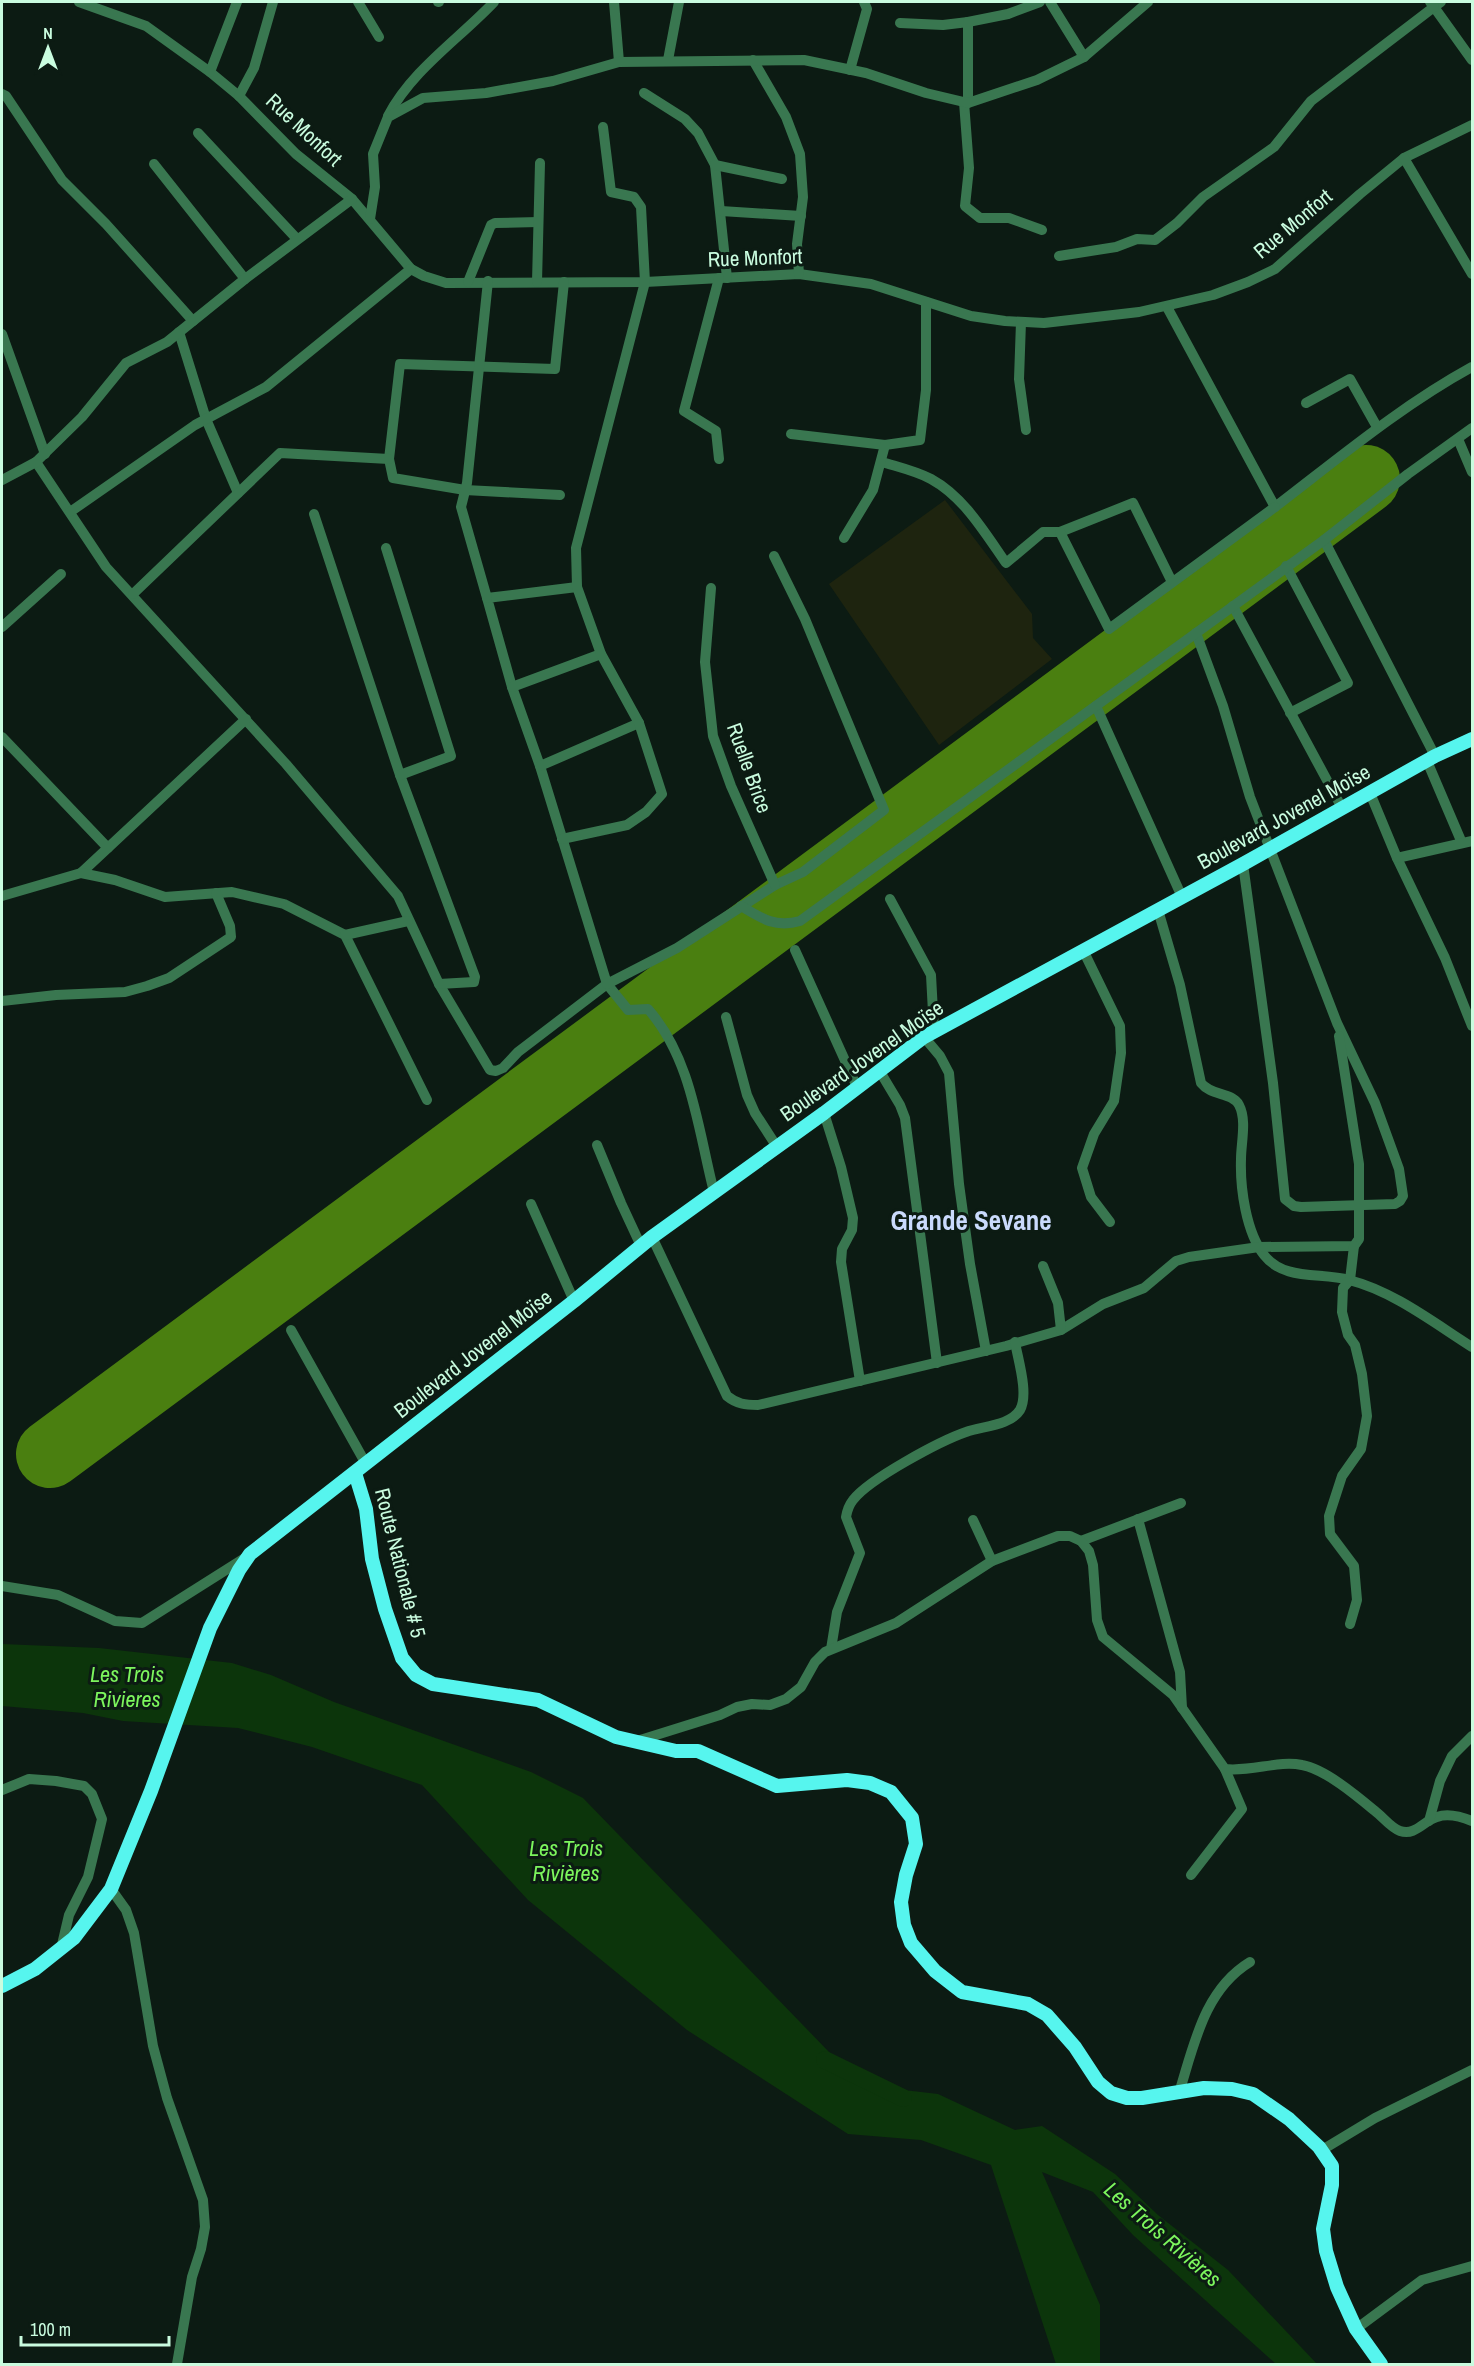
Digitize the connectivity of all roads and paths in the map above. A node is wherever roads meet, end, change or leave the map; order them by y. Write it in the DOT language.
graph roads {
  1 [pos="80,2"];
  2 [pos="237,2"];
  3 [pos="273,2"];
  4 [pos="358,2"];
  5 [pos="494,2"];
  6 [pos="614,2"];
  7 [pos="679,2"];
  8 [pos="864,2"];
  9 [pos="1034,2"];
  10 [pos="1050,2"];
  11 [pos="1148,2"];
  12 [pos="1435,3"];
  13 [pos="968,22"];
  14 [pos="900,23"];
  15 [pos="379,37"];
  16 [pos="1084,57"];
  17 [pos="669,60"];
  18 [pos="753,60"];
  19 [pos="1473,60"];
  20 [pos="618,62"];
  21 [pos="850,70"];
  22 [pos="210,72"];
  23 [pos="2,93"];
  24 [pos="644,93"];
  25 [pos="239,96"];
  26 [pos="966,102"];
  27 [pos="388,117"];
  28 [pos="1473,125"];
  29 [pos="603,127"];
  30 [pos="198,133"];
  31 [pos="1404,158"];
  32 [pos="540,163"];
  33 [pos="154,164"];
  34 [pos="715,165"];
  35 [pos="782,180"];
  36 [pos="352,199"];
  37 [pos="721,211"];
  38 [pos="801,216"];
  39 [pos="370,219"];
  40 [pos="538,222"];
  41 [pos="1042,230"];
  42 [pos="297,239"];
  43 [pos="1059,256"];
  44 [pos="411,268"];
  45 [pos="1473,273"];
  46 [pos="799,274"];
  47 [pos="723,278"];
  48 [pos="244,279"];
  49 [pos="488,281"];
  50 [pos="468,282"];
  51 [pos="537,282"];
  52 [pos="564,282"];
  53 [pos="645,282"];
  54 [pos="926,302"];
  55 [pos="1167,307"];
  56 [pos="193,321"];
  57 [pos="1022,322"];
  58 [pos="179,332"];
  59 [pos="2,334"];
  60 [pos="478,365"];
  61 [pos="1473,367"];
  62 [pos="1306,403"];
  63 [pos="206,419"];
  64 [pos="1377,427"];
  65 [pos="1473,428"];
  66 [pos="1026,430"];
  67 [pos="791,434"];
  68 [pos="1458,439"];
  69 [pos="885,445"];
  70 [pos="45,454"];
  71 [pos="389,459"];
  72 [pos="719,459"];
  73 [pos="36,462"];
  74 [pos="882,462"];
  75 [pos="1473,472"];
  76 [pos="2,480"];
  77 [pos="465,490"];
  78 [pos="238,493"];
  79 [pos="560,495"];
  80 [pos="1275,507"];
  81 [pos="70,512"];
  82 [pos="314,514"];
  83 [pos="1060,532"];
  84 [pos="844,538"];
  85 [pos="1324,540"];
  86 [pos="386,548"];
  87 [pos="774,556"];
  88 [pos="1286,566"];
  89 [pos="62,574"];
  90 [pos="1172,582"];
  91 [pos="577,587"];
  92 [pos="711,588"];
  93 [pos="133,594"];
  94 [pos="487,598"];
  95 [pos="1233,606"];
  96 [pos="2,627"];
  97 [pos="1196,633"];
  98 [pos="601,654"];
  99 [pos="513,687"];
  100 [pos="1096,706"];
  101 [pos="1290,713"];
  102 [pos="246,720"];
  103 [pos="639,723"];
  104 [pos="2,737"];
  105 [pos="1473,739"];
  106 [pos="1431,759"];
  107 [pos="540,766"];
  108 [pos="400,775"];
  109 [pos="1370,793"];
  110 [pos="1342,808"];
  111 [pos="562,839"];
  112 [pos="1467,842"];
  113 [pos="108,848"];
  114 [pos="1271,848"];
  115 [pos="1397,858"];
  116 [pos="1243,864"];
  117 [pos="81,873"];
  118 [pos="775,885"];
  119 [pos="216,893"];
  120 [pos="2,896"];
  121 [pos="1182,897"];
  122 [pos="890,899"];
  123 [pos="741,906"];
  124 [pos="1158,910"];
  125 [pos="408,921"];
  126 [pos="345,936"];
  127 [pos="795,950"];
  128 [pos="1083,950"];
  129 [pos="439,984"];
  130 [pos="607,984"];
  131 [pos="2,1001"];
  132 [pos="726,1017"];
  133 [pos="1337,1023"];
  134 [pos="1473,1026"];
  135 [pos="929,1034"];
  136 [pos="879,1071"];
  137 [pos="857,1087"];
  138 [pos="427,1100"];
  139 [pos="824,1113"];
  140 [pos="597,1144"];
  141 [pos="777,1147"];
  142 [pos="714,1192"];
  143 [pos="531,1204"];
  144 [pos="1360,1206"];
  145 [pos="1110,1222"];
  146 [pos="646,1242"];
  147 [pos="1354,1246"];
  148 [pos="1259,1247"];
  149 [pos="1043,1266"];
  150 [pos="1350,1280"];
  151 [pos="574,1301"];
  152 [pos="291,1330"];
  153 [pos="1061,1330"];
  154 [pos="1015,1342"];
  155 [pos="1473,1347"];
  156 [pos="986,1351"];
  157 [pos="937,1363"];
  158 [pos="860,1381"];
  159 [pos="361,1469"];
  160 [pos="1181,1503"];
  161 [pos="1138,1519"];
  162 [pos="973,1520"];
  163 [pos="1081,1540"];
  164 [pos="250,1554"];
  165 [pos="992,1561"];
  166 [pos="2,1586"];
  167 [pos="1350,1624"];
  168 [pos="831,1649"];
  169 [pos="1182,1708"];
  170 [pos="1473,1736"];
  171 [pos="637,1741"];
  172 [pos="1225,1769"];
  173 [pos="2,1790"];
  174 [pos="1429,1821"];
  175 [pos="1473,1821"];
  176 [pos="1191,1875"];
  177 [pos="111,1889"];
  178 [pos="61,1949"];
  179 [pos="1250,1962"];
  180 [pos="2,1986"];
  181 [pos="1473,2070"];
  182 [pos="1179,2093"];
  183 [pos="1322,2150"];
  184 [pos="1473,2266"];
  185 [pos="1356,2329"];
  186 [pos="177,2364"];
  187 [pos="1381,2364"];
  1 -- 22 [label="street, Rue Monfort"];
  2 -- 22 [label="street"];
  3 -- 25 [label="street"];
  4 -- 15 [label="street"];
  5 -- 27 [label="street"];
  6 -- 20 [label="street"];
  7 -- 17 [label="street"];
  8 -- 21 [label="street"];
  9 -- 13 [label="street"];
  10 -- 16 [label="street"];
  11 -- 16 [label="street"];
  12 -- 19 [label="street"];
  12 -- 43 [label="street"];
  13 -- 14 [label="street"];
  13 -- 26 [label="street"];
  16 -- 26 [label="street"];
  17 -- 18 [label="street"];
  17 -- 20 [label="street"];
  18 -- 21 [label="street"];
  18 -- 38 [label="street"];
  20 -- 27 [label="street"];
  21 -- 26 [label="street"];
  22 -- 25 [label="street, Rue Monfort"];
  23 -- 56 [label="street"];
  24 -- 34 [label="street"];
  25 -- 36 [label="street, Rue Monfort"];
  26 -- 41 [label="street"];
  27 -- 39 [label="street"];
  28 -- 31 [label="street, Rue Monfort"];
  29 -- 53 [label="street"];
  30 -- 42 [label="street"];
  31 -- 45 [label="street"];
  31 -- 55 [label="street, Rue Monfort"];
  32 -- 40 [label="street"];
  33 -- 48 [label="street"];
  34 -- 35 [label="street"];
  34 -- 37 [label="street"];
  36 -- 39 [label="street, Rue Monfort"];
  36 -- 42 [label="street"];
  37 -- 38 [label="street"];
  37 -- 47 [label="street"];
  38 -- 46 [label="street"];
  39 -- 44 [label="street, Rue Monfort"];
  40 -- 50 [label="street"];
  40 -- 51 [label="street"];
  42 -- 48 [label="street"];
  44 -- 50 [label="street, Rue Monfort"];
  44 -- 63 [label="street"];
  46 -- 47 [label="street, Rue Monfort"];
  46 -- 54 [label="street, Rue Monfort"];
  47 -- 53 [label="street, Rue Monfort"];
  47 -- 72 [label="street"];
  48 -- 56 [label="street"];
  49 -- 50 [label="street, Rue Monfort"];
  49 -- 51 [label="street, Rue Monfort"];
  49 -- 60 [label="street"];
  51 -- 52 [label="street, Rue Monfort"];
  52 -- 53 [label="street, Rue Monfort"];
  52 -- 60 [label="street"];
  53 -- 91 [label="street"];
  54 -- 57 [label="street, Rue Monfort"];
  54 -- 69 [label="street"];
  55 -- 57 [label="street, Rue Monfort"];
  55 -- 80 [label="street"];
  56 -- 58 [label="street"];
  57 -- 66 [label="street"];
  58 -- 63 [label="street"];
  58 -- 70 [label="street"];
  59 -- 70 [label="street"];
  60 -- 71 [label="street"];
  60 -- 77 [label="street"];
  61 -- 64 [label="street"];
  62 -- 64 [label="street"];
  63 -- 78 [label="street"];
  63 -- 81 [label="street"];
  64 -- 80 [label="street"];
  65 -- 68 [label="street"];
  67 -- 69 [label="street"];
  68 -- 75 [label="street"];
  68 -- 85 [label="street"];
  69 -- 74 [label="street"];
  70 -- 73 [label="street"];
  71 -- 77 [label="street"];
  71 -- 78 [label="street"];
  73 -- 76 [label="street"];
  73 -- 81 [label="street"];
  74 -- 83 [label="street"];
  74 -- 84 [label="street"];
  77 -- 79 [label="street"];
  77 -- 94 [label="street"];
  78 -- 93 [label="street"];
  80 -- 90 [label="street"];
  81 -- 93 [label="street"];
  82 -- 108 [label="street"];
  83 -- 90 [label="street"];
  83 -- 90 [label="street"];
  85 -- 88 [label="street"];
  85 -- 106 [label="street"];
  86 -- 108 [label="street"];
  87 -- 118 [label="street"];
  88 -- 95 [label="street"];
  88 -- 101 [label="street"];
  89 -- 96 [label="street"];
  91 -- 94 [label="street"];
  91 -- 98 [label="street"];
  92 -- 118 [label="street, Ruelle Brice"];
  93 -- 102 [label="street"];
  94 -- 99 [label="street"];
  95 -- 97 [label="street"];
  95 -- 101 [label="street"];
  97 -- 100 [label="street"];
  97 -- 114 [label="street"];
  98 -- 99 [label="street"];
  98 -- 103 [label="street"];
  99 -- 107 [label="street"];
  100 -- 121 [label="street"];
  100 -- 123 [label="street"];
  101 -- 110 [label="street"];
  102 -- 113 [label="street"];
  102 -- 125 [label="street"];
  103 -- 107 [label="street"];
  103 -- 111 [label="street"];
  104 -- 113 [label="street"];
  105 -- 106 [label="main road, Boulevard Jovenel Moïse"];
  106 -- 109 [label="main road, Boulevard Jovenel Moïse"];
  106 -- 112 [label="street"];
  107 -- 111 [label="street"];
  108 -- 129 [label="street"];
  109 -- 110 [label="main road, Boulevard Jovenel Moïse"];
  109 -- 115 [label="street"];
  110 -- 114 [label="main road, Boulevard Jovenel Moïse"];
  111 -- 130 [label="street"];
  112 -- 115 [label="street"];
  113 -- 117 [label="street"];
  114 -- 116 [label="main road, Boulevard Jovenel Moïse"];
  114 -- 133 [label="street"];
  115 -- 134 [label="street"];
  116 -- 121 [label="main road, Boulevard Jovenel Moïse"];
  116 -- 144 [label="street"];
  117 -- 119 [label="street"];
  117 -- 120 [label="street"];
  118 -- 123 [label="street"];
  119 -- 126 [label="street"];
  119 -- 131 [label="street"];
  121 -- 124 [label="main road, Boulevard Jovenel Moïse"];
  122 -- 135 [label="street"];
  123 -- 130 [label="street"];
  124 -- 128 [label="main road, Boulevard Jovenel Moïse"];
  124 -- 148 [label="street"];
  125 -- 126 [label="street"];
  125 -- 129 [label="street"];
  126 -- 138 [label="street"];
  127 -- 137 [label="street"];
  128 -- 135 [label="main road, Boulevard Jovenel Moïse"];
  128 -- 145 [label="street"];
  129 -- 130 [label="street"];
  130 -- 142 [label="street"];
  132 -- 141 [label="street"];
  133 -- 144 [label="street"];
  133 -- 144 [label="street"];
  135 -- 136 [label="main road, Boulevard Jovenel Moïse"];
  135 -- 156 [label="street"];
  136 -- 137 [label="main road, Boulevard Jovenel Moïse"];
  136 -- 157 [label="street"];
  137 -- 139 [label="main road, Boulevard Jovenel Moïse"];
  139 -- 141 [label="main road, Boulevard Jovenel Moïse"];
  139 -- 158 [label="street"];
  140 -- 146 [label="street"];
  141 -- 142 [label="main road, Boulevard Jovenel Moïse"];
  142 -- 146 [label="main road, Boulevard Jovenel Moïse"];
  143 -- 151 [label="street"];
  144 -- 147 [label="street"];
  146 -- 151 [label="main road, Boulevard Jovenel Moïse"];
  146 -- 158 [label="street"];
  147 -- 148 [label="street"];
  147 -- 150 [label="street"];
  148 -- 150 [label="street"];
  148 -- 153 [label="street"];
  149 -- 153 [label="street"];
  150 -- 155 [label="street"];
  150 -- 167 [label="street"];
  151 -- 159 [label="main road, Boulevard Jovenel Moïse"];
  152 -- 159 [label="street"];
  153 -- 154 [label="street"];
  154 -- 156 [label="street"];
  154 -- 168 [label="street"];
  156 -- 157 [label="street"];
  157 -- 158 [label="street"];
  159 -- 164 [label="main road, Boulevard Jovenel Moïse"];
  159 -- 171 [label="main road, Route Nationale # 5"];
  160 -- 161 [label="street"];
  161 -- 163 [label="street"];
  161 -- 169 [label="street"];
  162 -- 165 [label="street"];
  163 -- 165 [label="street"];
  163 -- 169 [label="street"];
  164 -- 166 [label="street"];
  164 -- 177 [label="main road"];
  165 -- 168 [label="street"];
  168 -- 171 [label="street"];
  169 -- 172 [label="street"];
  170 -- 174 [label="street"];
  171 -- 182 [label="main road, Route Nationale # 5"];
  172 -- 174 [label="street"];
  172 -- 176 [label="street"];
  173 -- 178 [label="street"];
  174 -- 175 [label="street"];
  177 -- 178 [label="main road"];
  177 -- 186 [label="street"];
  178 -- 180 [label="main road"];
  179 -- 182 [label="street"];
  181 -- 183 [label="street"];
  182 -- 183 [label="main road, Route Nationale # 5"];
  183 -- 185 [label="main road, Route Nationale # 5"];
  184 -- 185 [label="street"];
  185 -- 187 [label="main road, Route Nationale # 5"];
}
